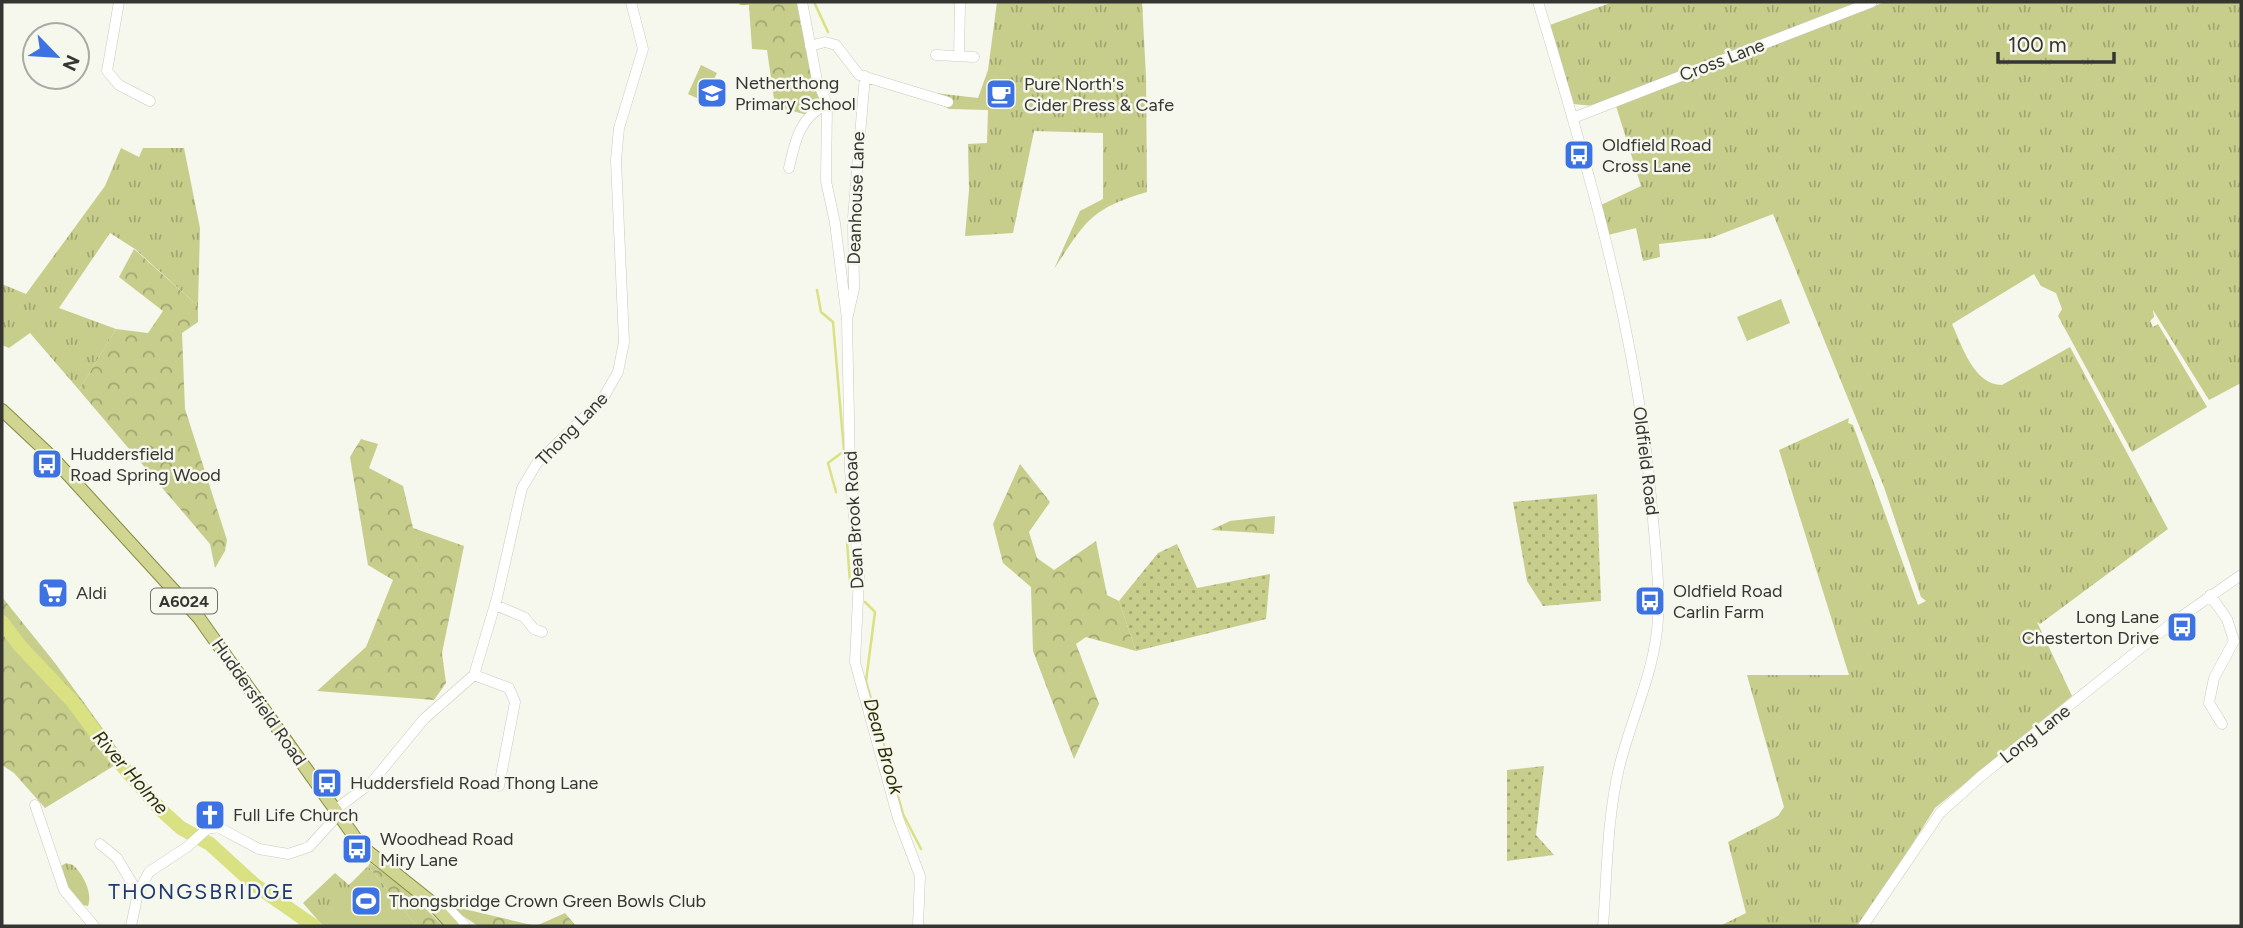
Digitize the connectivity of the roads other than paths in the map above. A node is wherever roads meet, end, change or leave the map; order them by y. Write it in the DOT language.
graph roads {
  1 [pos="119,2"];
  2 [pos="631,2"];
  3 [pos="802,2"];
  4 [pos="960,2"];
  5 [pos="1538,2"];
  6 [pos="1872,2"];
  7 [pos="810,46"];
  8 [pos="936,55"];
  9 [pos="959,56"];
  10 [pos="974,57"];
  11 [pos="865,76"];
  12 [pos="150,101"];
  13 [pos="948,102"];
  14 [pos="827,104"];
  15 [pos="1573,118"];
  16 [pos="789,168"];
  17 [pos="846,319"];
  18 [pos="2,410"];
  19 [pos="2241,575"];
  20 [pos="2210,595"];
  21 [pos="495,604"];
  22 [pos="542,632"];
  23 [pos="2237,644"];
  24 [pos="474,675"];
  25 [pos="2222,724"];
  26 [pos="499,786"];
  27 [pos="36,805"];
  28 [pos="336,812"];
  29 [pos="100,844"];
  30 [pos="138,893"];
  31 [pos="430,901"];
  32 [pos="94,926"];
  33 [pos="131,926"];
  34 [pos="453,926"];
  35 [pos="465,926"];
  36 [pos="918,926"];
  37 [pos="1603,926"];
  38 [pos="1863,926"];
  1 -- 12 [label="street"];
  2 -- 21 [label="street, Thong Lane"];
  3 -- 7 [label="street, Dean Brook Road"];
  4 -- 9 [label="street"];
  5 -- 15 [label="street, Oldfield Road"];
  6 -- 15 [label="street, Cross Lane"];
  7 -- 11 [label="street"];
  7 -- 14 [label="street, Dean Brook Road"];
  8 -- 9 [label="street"];
  9 -- 10 [label="street"];
  11 -- 13 [label="street"];
  11 -- 17 [label="street, Deanhouse Lane"];
  14 -- 16 [label="street"];
  14 -- 17 [label="street, Dean Brook Road"];
  15 -- 37 [label="street, Oldfield Road"];
  17 -- 36 [label="street, Dean Brook Road"];
  18 -- 28 [label="main road, Huddersfield Road / A6024"];
  19 -- 20 [label="street, Long Lane"];
  20 -- 23 [label="street"];
  20 -- 38 [label="street, Long Lane"];
  21 -- 22 [label="street"];
  21 -- 24 [label="street, Thong Lane"];
  23 -- 25 [label="street"];
  24 -- 26 [label="street"];
  24 -- 28 [label="street"];
  27 -- 32 [label="street"];
  28 -- 30 [label="street"];
  28 -- 31 [label="main road, Huddersfield Road / A6024"];
  29 -- 30 [label="street"];
  30 -- 33 [label="street"];
  31 -- 34 [label="main road, A6024"];
  31 -- 35 [label="street"];
}
